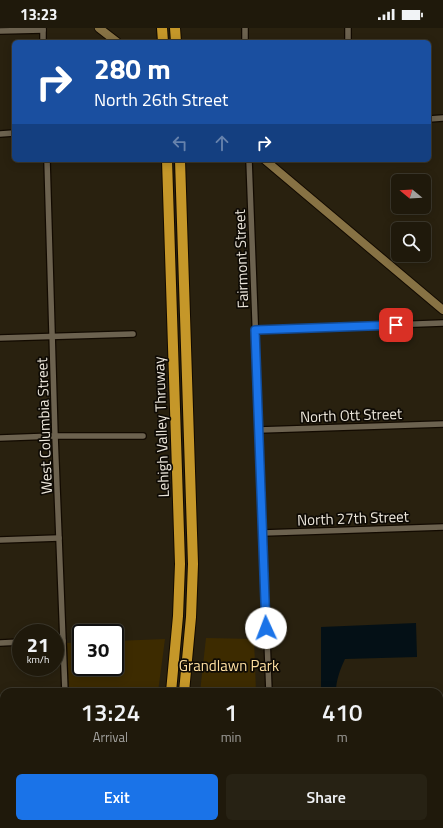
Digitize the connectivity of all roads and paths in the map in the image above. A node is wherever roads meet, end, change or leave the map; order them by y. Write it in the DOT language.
graph roads {
  1 [pos="99,28"];
  2 [pos="162,28"];
  3 [pos="175,28"];
  4 [pos="245,28"];
  5 [pos="348,28"];
  6 [pos="43,29"];
  7 [pos="0,31"];
  8 [pos="43,40"];
  9 [pos="114,40"];
  10 [pos="163,40"];
  11 [pos="176,40"];
  12 [pos="246,40"];
  13 [pos="348,40"];
  14 [pos="443,118"];
  15 [pos="431,119"];
  16 [pos="12,133"];
  17 [pos="0,134"];
  18 [pos="47,162"];
  19 [pos="167,162"];
  20 [pos="180,162"];
  21 [pos="249,162"];
  22 [pos="267,162"];
  23 [pos="443,310"];
  24 [pos="443,323"];
  25 [pos="255,330"];
  26 [pos="133,334"];
  27 [pos="53,336"];
  28 [pos="0,338"];
  29 [pos="443,424"];
  30 [pos="259,430"];
  31 [pos="55,436"];
  32 [pos="143,436"];
  33 [pos="0,438"];
  34 [pos="443,527"];
  35 [pos="263,533"];
  36 [pos="59,538"];
  37 [pos="0,540"];
  38 [pos="62,624"];
  39 [pos="12,642"];
  40 [pos="0,643"];
  41 [pos="64,666"];
  42 [pos="65,688"];
  43 [pos="171,688"];
  44 [pos="184,688"];
  45 [pos="269,688"];
  1 -- 9 [label="street"];
  2 -- 10 [label="highway"];
  3 -- 11 [label="highway"];
  4 -- 12 [label="street"];
  5 -- 13 [label="street"];
  6 -- 7 [label="street"];
  6 -- 8 [label="street"];
  14 -- 15 [label="street"];
  16 -- 17 [label="street"];
  18 -- 27 [label="street, West Columbia Street"];
  19 -- 43 [label="highway, Lehigh Valley Thruway"];
  20 -- 44 [label="highway, Lehigh Valley Thruway"];
  21 -- 25 [label="street, Fairmont Street"];
  22 -- 23 [label="street"];
  24 -- 25 [label="street"];
  25 -- 30 [label="street, Fairmont Street"];
  26 -- 27 [label="street"];
  27 -- 28 [label="street"];
  27 -- 31 [label="street, West Columbia Street"];
  29 -- 30 [label="street, North Ott Street"];
  30 -- 35 [label="street, Fairmont Street"];
  31 -- 32 [label="street"];
  31 -- 33 [label="street"];
  31 -- 36 [label="street, West Columbia Street"];
  34 -- 35 [label="street, North 27th Street"];
  35 -- 45 [label="street, Fairmont Street"];
  36 -- 37 [label="street"];
  36 -- 38 [label="street, West Columbia Street"];
  39 -- 40 [label="street"];
  41 -- 42 [label="street, West Columbia Street"];
}
